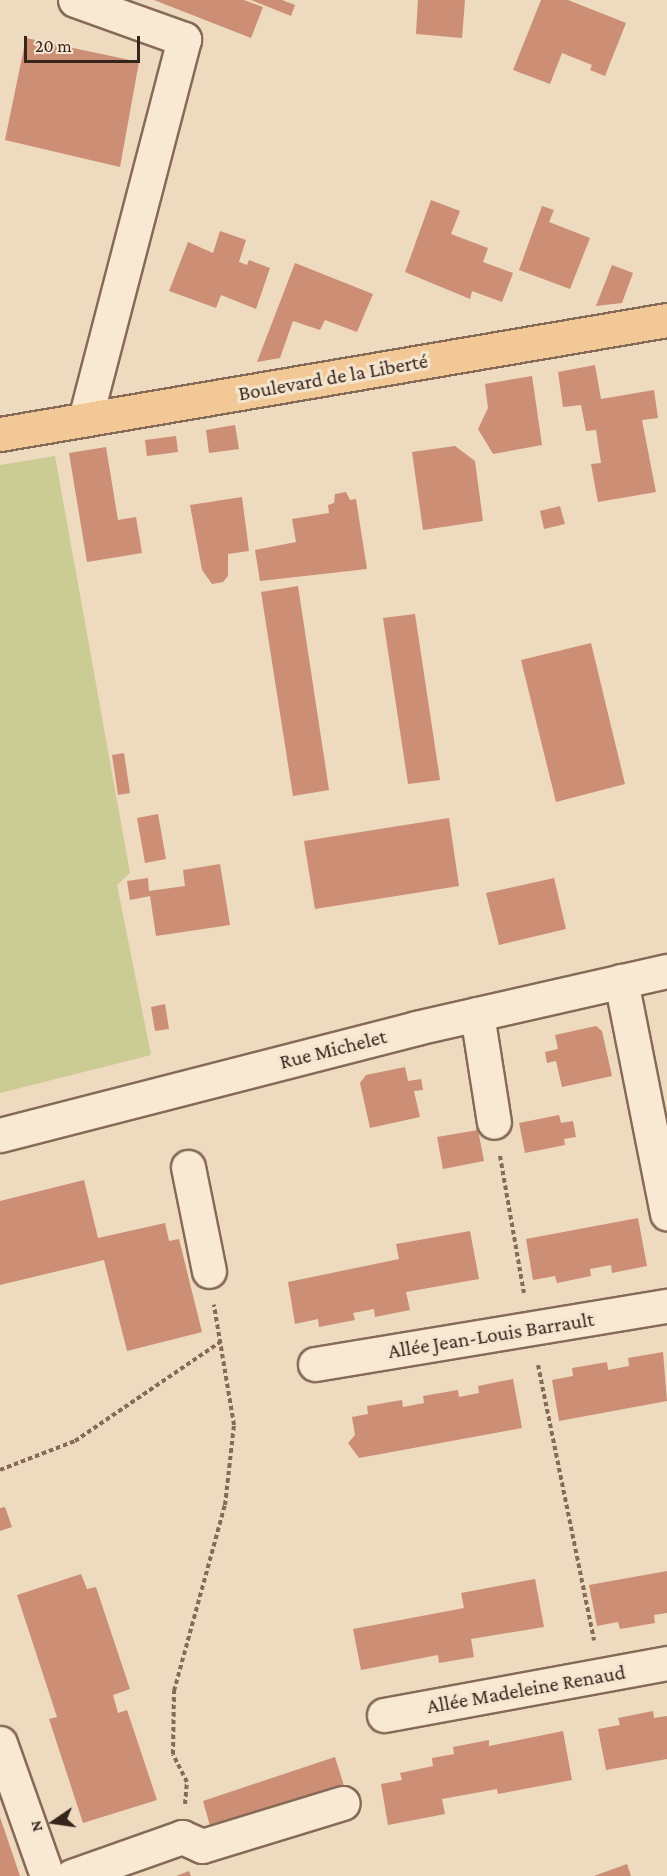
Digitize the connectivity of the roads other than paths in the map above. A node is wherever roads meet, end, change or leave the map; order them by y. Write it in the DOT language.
graph roads {
  1 [pos="75,0"];
  2 [pos="667,320"];
  3 [pos="85,419"];
  4 [pos="0,434"];
  5 [pos="667,971"];
  6 [pos="621,981"];
  7 [pos="477,1014"];
  8 [pos="494,1122"];
  9 [pos="0,1135"];
  10 [pos="188,1167"];
  11 [pos="667,1214"];
  12 [pos="208,1271"];
  13 [pos="667,1306"];
  14 [pos="315,1364"];
  15 [pos="667,1663"];
  16 [pos="384,1715"];
  17 [pos="0,1743"];
  18 [pos="343,1803"];
  19 [pos="47,1876"];
  20 [pos="72,1876"];
  1 -- 3 [label="street"];
  2 -- 3 [label="main road, Boulevard de la Liberté"];
  3 -- 4 [label="main road, Boulevard de la Liberté"];
  5 -- 6 [label="street, Rue Michelet"];
  6 -- 7 [label="street, Rue Michelet"];
  6 -- 11 [label="street"];
  7 -- 8 [label="street"];
  7 -- 9 [label="street, Rue Michelet"];
  10 -- 12 [label="street"];
  13 -- 14 [label="street, Allée Jean-Louis Barrault"];
  15 -- 16 [label="street, Allée Madeleine Renaud"];
  17 -- 19 [label="street"];
  18 -- 20 [label="street"];
}
